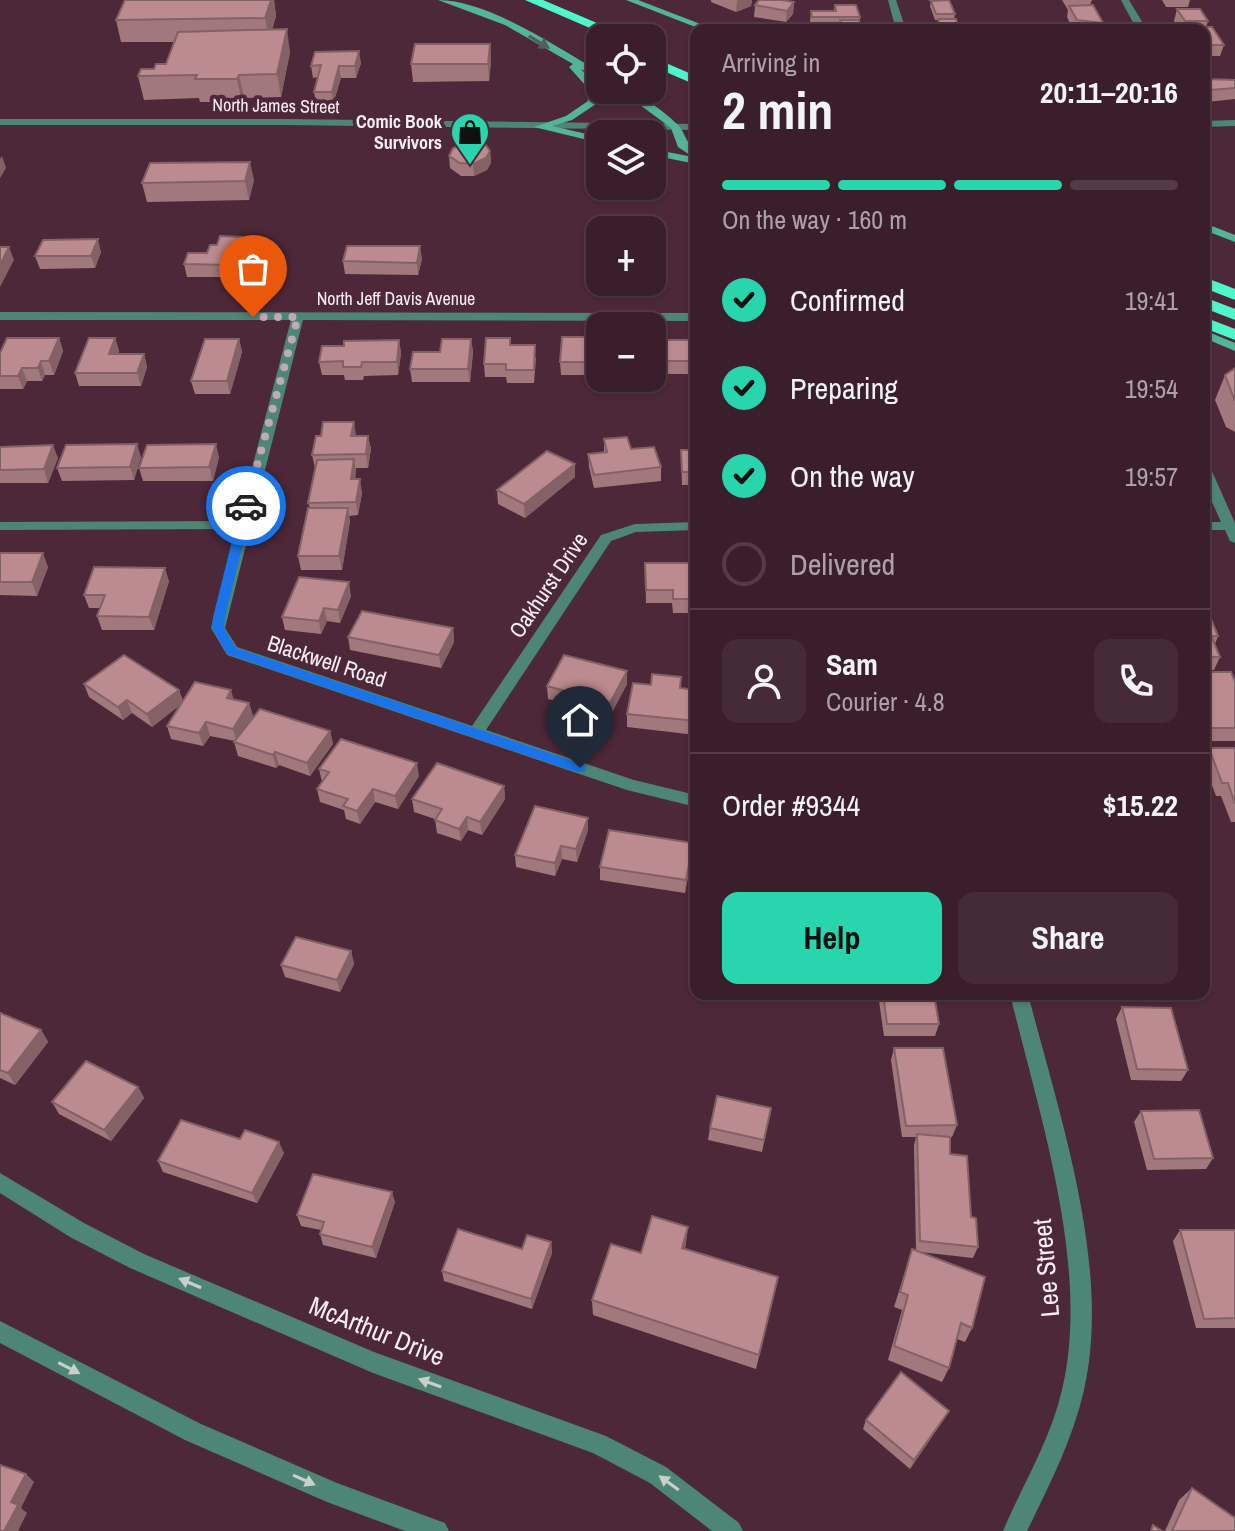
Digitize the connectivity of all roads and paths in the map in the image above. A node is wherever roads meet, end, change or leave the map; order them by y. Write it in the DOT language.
graph roads {
  1 [pos="442,0"];
  2 [pos="511,0"];
  3 [pos="532,0"];
  4 [pos="630,0"];
  5 [pos="892,0"];
  6 [pos="1125,0"];
  7 [pos="591,24"];
  8 [pos="695,24"];
  9 [pos="899,24"];
  10 [pos="1139,24"];
  11 [pos="586,32"];
  12 [pos="666,56"];
  13 [pos="566,58"];
  14 [pos="690,66"];
  15 [pos="666,67"];
  16 [pos="586,69"];
  17 [pos="690,78"];
  18 [pos="644,104"];
  19 [pos="0,122"];
  20 [pos="1235,123"];
  21 [pos="1210,124"];
  22 [pos="539,127"];
  23 [pos="675,127"];
  24 [pos="690,127"];
  25 [pos="586,137"];
  26 [pos="690,151"];
  27 [pos="666,155"];
  28 [pos="690,160"];
  29 [pos="1210,229"];
  30 [pos="1235,239"];
  31 [pos="1210,285"];
  32 [pos="1235,295"];
  33 [pos="1210,305"];
  34 [pos="1235,315"];
  35 [pos="0,316"];
  36 [pos="298,317"];
  37 [pos="690,317"];
  38 [pos="1210,325"];
  39 [pos="1235,335"];
  40 [pos="1210,337"];
  41 [pos="1235,347"];
  42 [pos="1210,482"];
  43 [pos="241,525"];
  44 [pos="0,526"];
  45 [pos="690,526"];
  46 [pos="1210,527"];
  47 [pos="1232,532"];
  48 [pos="476,733"];
  49 [pos="690,800"];
  50 [pos="1020,1000"];
  51 [pos="0,1182"];
  52 [pos="0,1332"];
  53 [pos="437,1531"];
  54 [pos="731,1531"];
  55 [pos="1015,1531"];
  1 -- 13 [label="main road, one-way"];
  2 -- 11 [label="highway"];
  3 -- 7 [label="highway"];
  4 -- 8 [label="main road"];
  5 -- 9 [label="street"];
  6 -- 10 [label="street"];
  12 -- 14 [label="highway"];
  13 -- 16 [label="main road"];
  13 -- 22 [label="main road"];
  15 -- 17 [label="highway"];
  18 -- 23 [label="main road"];
  19 -- 22 [label="street, North James Street"];
  20 -- 21 [label="street"];
  22 -- 23 [label="street, North James Street"];
  22 -- 25 [label="main road"];
  23 -- 24 [label="street, North James Street"];
  23 -- 26 [label="main road"];
  27 -- 28 [label="main road"];
  29 -- 30 [label="main road"];
  31 -- 32 [label="highway"];
  33 -- 34 [label="highway"];
  35 -- 36 [label="street, North Jeff Davis Avenue"];
  36 -- 37 [label="street, North Jeff Davis Avenue"];
  36 -- 43 [label="street, Blackwell Road"];
  38 -- 39 [label="highway"];
  40 -- 41 [label="main road"];
  42 -- 47 [label="street"];
  43 -- 44 [label="street"];
  43 -- 48 [label="street, Blackwell Road"];
  45 -- 48 [label="street, Oakhurst Drive"];
  46 -- 47 [label="street"];
  48 -- 49 [label="street, Blackwell Road"];
  50 -- 55 [label="street, Lee Street"];
  54 -- 51 [label="street, McArthur Drive, one-way"];
  52 -- 53 [label="street, one-way"];
}
